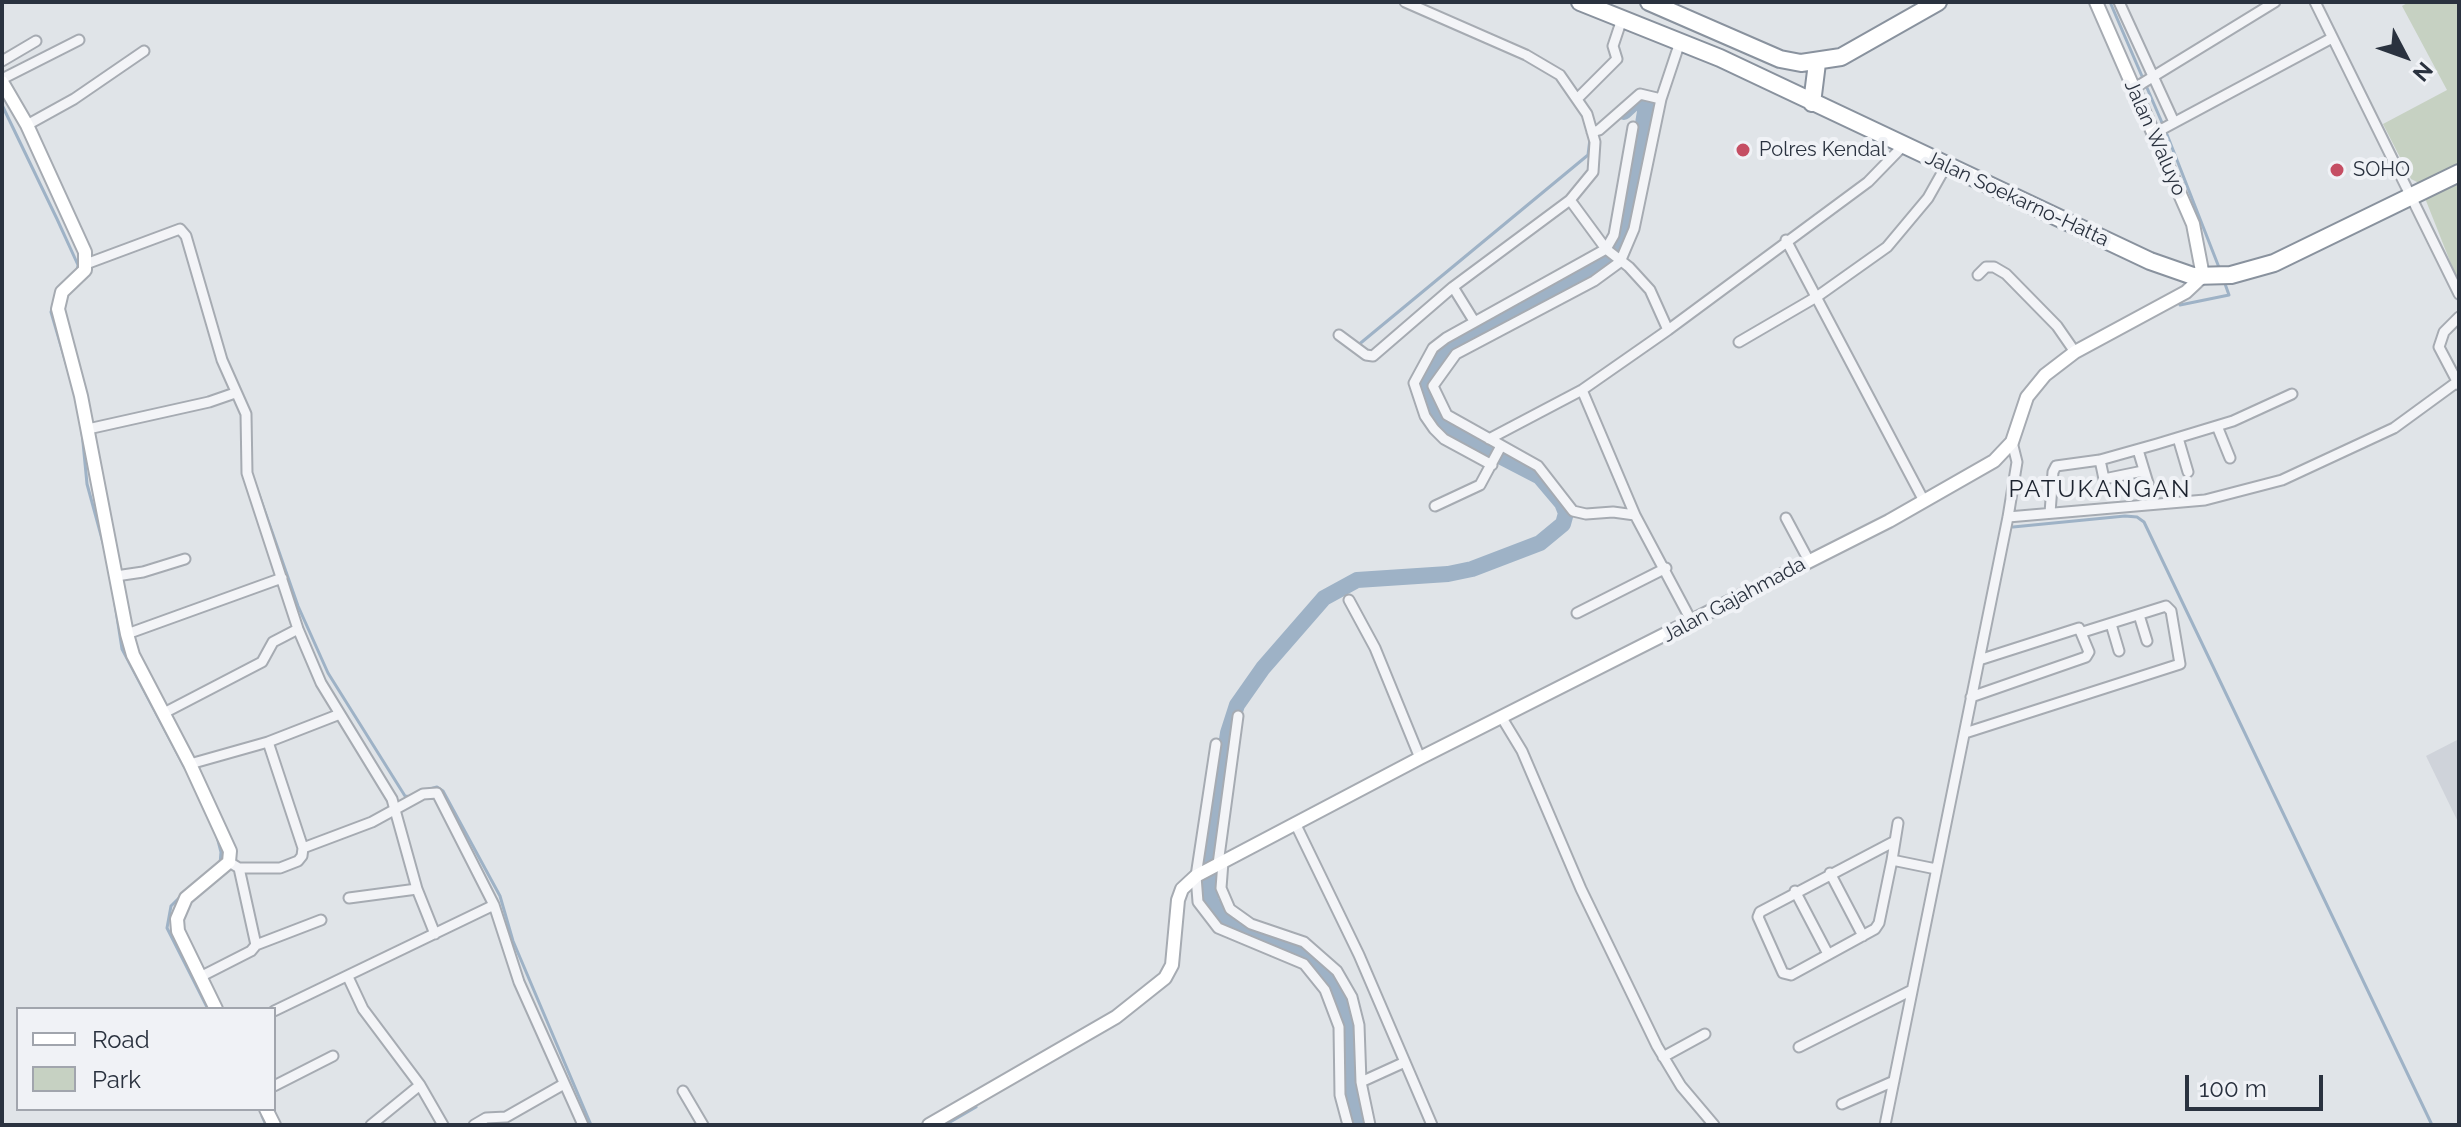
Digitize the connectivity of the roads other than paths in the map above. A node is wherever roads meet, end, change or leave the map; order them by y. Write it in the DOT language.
graph roads {
  1 [pos="1405,2"];
  2 [pos="1568,2"];
  3 [pos="1580,2"];
  4 [pos="1649,2"];
  5 [pos="1938,2"];
  6 [pos="2096,2"];
  7 [pos="2119,2"];
  8 [pos="2275,2"];
  9 [pos="2315,2"];
  10 [pos="1629,26"];
  11 [pos="2332,38"];
  12 [pos="79,40"];
  13 [pos="36,41"];
  14 [pos="1673,44"];
  15 [pos="144,51"];
  16 [pos="2,61"];
  17 [pos="1817,63"];
  18 [pos="2151,79"];
  19 [pos="2,81"];
  20 [pos="2136,88"];
  21 [pos="1579,97"];
  22 [pos="1658,98"];
  23 [pos="1812,103"];
  24 [pos="2172,123"];
  25 [pos="27,125"];
  26 [pos="1633,127"];
  27 [pos="2156,132"];
  28 [pos="1594,136"];
  29 [pos="1903,146"];
  30 [pos="1946,166"];
  31 [pos="2459,173"];
  32 [pos="2409,196"];
  33 [pos="1570,200"];
  34 [pos="2445,238"];
  35 [pos="1786,240"];
  36 [pos="2433,245"];
  37 [pos="1607,250"];
  38 [pos="1618,261"];
  39 [pos="86,264"];
  40 [pos="1978,275"];
  41 [pos="2208,276"];
  42 [pos="1453,287"];
  43 [pos="2459,294"];
  44 [pos="1818,296"];
  45 [pos="2459,317"];
  46 [pos="1474,321"];
  47 [pos="1668,330"];
  48 [pos="1339,335"];
  49 [pos="1739,342"];
  50 [pos="2075,352"];
  51 [pos="2458,383"];
  52 [pos="1416,384"];
  53 [pos="1431,386"];
  54 [pos="1582,390"];
  55 [pos="235,393"];
  56 [pos="2292,394"];
  57 [pos="2217,426"];
  58 [pos="88,429"];
  59 [pos="2178,438"];
  60 [pos="1489,439"];
  61 [pos="2012,442"];
  62 [pos="1500,447"];
  63 [pos="2138,450"];
  64 [pos="2230,458"];
  65 [pos="2100,460"];
  66 [pos="1493,463"];
  67 [pos="2143,471"];
  68 [pos="2188,472"];
  69 [pos="2151,493"];
  70 [pos="1924,501"];
  71 [pos="1435,506"];
  72 [pos="2050,513"];
  73 [pos="1635,515"];
  74 [pos="2008,517"];
  75 [pos="1786,518"];
  76 [pos="185,559"];
  77 [pos="1809,561"];
  78 [pos="1666,568"];
  79 [pos="116,576"];
  80 [pos="282,578"];
  81 [pos="1349,600"];
  82 [pos="1687,612"];
  83 [pos="1577,613"];
  84 [pos="2139,615"];
  85 [pos="2111,624"];
  86 [pos="298,629"];
  87 [pos="2083,632"];
  88 [pos="127,634"];
  89 [pos="2147,641"];
  90 [pos="2119,651"];
  91 [pos="1979,660"];
  92 [pos="1971,697"];
  93 [pos="164,713"];
  94 [pos="340,714"];
  95 [pos="1238,716"];
  96 [pos="1505,724"];
  97 [pos="1965,733"];
  98 [pos="268,742"];
  99 [pos="1216,744"];
  100 [pos="1420,758"];
  101 [pos="190,764"];
  102 [pos="396,811"];
  103 [pos="1898,823"];
  104 [pos="1298,831"];
  105 [pos="1895,841"];
  106 [pos="303,848"];
  107 [pos="1892,860"];
  108 [pos="1218,864"];
  109 [pos="234,865"];
  110 [pos="1936,869"];
  111 [pos="1830,873"];
  112 [pos="1197,883"];
  113 [pos="417,889"];
  114 [pos="1795,891"];
  115 [pos="349,898"];
  116 [pos="494,905"];
  117 [pos="321,920"];
  118 [pos="435,934"];
  119 [pos="1863,936"];
  120 [pos="256,945"];
  121 [pos="1828,954"];
  122 [pos="200,977"];
  123 [pos="348,977"];
  124 [pos="1912,990"];
  125 [pos="215,1007"];
  126 [pos="276,1010"];
  127 [pos="1705,1034"];
  128 [pos="1799,1047"];
  129 [pos="333,1056"];
  130 [pos="1663,1057"];
  131 [pos="1405,1062"];
  132 [pos="1894,1081"];
  133 [pos="1361,1082"];
  134 [pos="564,1084"];
  135 [pos="276,1085"];
  136 [pos="420,1085"];
  137 [pos="683,1091"];
  138 [pos="1842,1104"];
  139 [pos="371,1125"];
  140 [pos="443,1125"];
  141 [pos="474,1125"];
  142 [pos="583,1125"];
  143 [pos="703,1125"];
  144 [pos="929,1125"];
  145 [pos="1348,1125"];
  146 [pos="1370,1125"];
  147 [pos="1432,1125"];
  148 [pos="1714,1125"];
  149 [pos="1885,1125"];
  1 -- 21 [label="street"];
  2 -- 10 [label="street"];
  3 -- 10 [label="highway, Jalan Soekarno-Hatta"];
  4 -- 17 [label="highway"];
  5 -- 17 [label="highway"];
  6 -- 20 [label="street, Jalan Waluyo"];
  7 -- 18 [label="street"];
  8 -- 18 [label="street"];
  9 -- 11 [label="street"];
  10 -- 14 [label="highway, Jalan Soekarno-Hatta"];
  10 -- 21 [label="street"];
  11 -- 24 [label="street"];
  11 -- 32 [label="street"];
  12 -- 19 [label="street"];
  13 -- 16 [label="street"];
  14 -- 22 [label="street"];
  14 -- 23 [label="highway, Jalan Soekarno-Hatta"];
  15 -- 25 [label="street"];
  17 -- 23 [label="highway"];
  18 -- 20 [label="street"];
  18 -- 24 [label="street"];
  19 -- 25 [label="street"];
  20 -- 27 [label="street, Jalan Waluyo"];
  21 -- 28 [label="street"];
  22 -- 28 [label="street"];
  22 -- 38 [label="street"];
  23 -- 29 [label="highway, Jalan Soekarno-Hatta"];
  24 -- 27 [label="street"];
  25 -- 39 [label="street"];
  26 -- 37 [label="street"];
  27 -- 41 [label="street, Jalan Waluyo"];
  28 -- 33 [label="street"];
  29 -- 30 [label="highway, Jalan Soekarno-Hatta"];
  29 -- 35 [label="street"];
  30 -- 41 [label="highway, Jalan Soekarno-Hatta"];
  30 -- 44 [label="street"];
  31 -- 32 [label="highway, Jalan Soekarno-Hatta"];
  32 -- 36 [label="street"];
  32 -- 41 [label="highway, Jalan Soekarno-Hatta"];
  33 -- 37 [label="street"];
  33 -- 42 [label="street"];
  34 -- 36 [label="street"];
  35 -- 44 [label="street"];
  35 -- 47 [label="street"];
  36 -- 43 [label="street"];
  37 -- 38 [label="street"];
  37 -- 46 [label="street"];
  38 -- 47 [label="street"];
  38 -- 53 [label="street"];
  39 -- 55 [label="street"];
  39 -- 58 [label="street"];
  40 -- 50 [label="street"];
  41 -- 50 [label="street"];
  42 -- 46 [label="street"];
  42 -- 48 [label="street"];
  44 -- 49 [label="street"];
  44 -- 70 [label="street"];
  45 -- 51 [label="street"];
  46 -- 52 [label="street"];
  47 -- 54 [label="street"];
  50 -- 61 [label="street"];
  51 -- 72 [label="street"];
  52 -- 53 [label="street"];
  52 -- 66 [label="street"];
  53 -- 60 [label="street"];
  54 -- 60 [label="street"];
  54 -- 73 [label="street"];
  55 -- 58 [label="street"];
  55 -- 80 [label="street"];
  56 -- 57 [label="street"];
  57 -- 59 [label="street"];
  57 -- 64 [label="street"];
  58 -- 79 [label="street"];
  59 -- 63 [label="street"];
  59 -- 68 [label="street"];
  60 -- 62 [label="street"];
  61 -- 70 [label="street, Jalan Gajahmada"];
  61 -- 74 [label="street"];
  62 -- 66 [label="street"];
  62 -- 73 [label="street"];
  63 -- 65 [label="street"];
  63 -- 67 [label="street"];
  65 -- 67 [label="street"];
  65 -- 72 [label="street"];
  66 -- 71 [label="street"];
  67 -- 69 [label="street"];
  70 -- 77 [label="street, Jalan Gajahmada"];
  72 -- 74 [label="street"];
  73 -- 78 [label="street"];
  74 -- 91 [label="street"];
  75 -- 77 [label="street"];
  76 -- 79 [label="street"];
  77 -- 82 [label="street, Jalan Gajahmada"];
  78 -- 82 [label="street"];
  78 -- 83 [label="street"];
  79 -- 88 [label="street"];
  80 -- 86 [label="street"];
  80 -- 88 [label="street"];
  81 -- 100 [label="street"];
  82 -- 96 [label="street, Jalan Gajahmada"];
  84 -- 85 [label="street"];
  84 -- 89 [label="street"];
  84 -- 97 [label="street"];
  85 -- 87 [label="street"];
  85 -- 90 [label="street"];
  86 -- 93 [label="street"];
  86 -- 94 [label="street"];
  87 -- 91 [label="street"];
  87 -- 92 [label="street"];
  88 -- 93 [label="street"];
  91 -- 92 [label="street"];
  92 -- 97 [label="street"];
  93 -- 101 [label="street"];
  94 -- 98 [label="street"];
  94 -- 102 [label="street"];
  95 -- 108 [label="street"];
  96 -- 100 [label="street, Jalan Gajahmada"];
  96 -- 130 [label="street"];
  97 -- 110 [label="street"];
  98 -- 101 [label="street"];
  98 -- 106 [label="street"];
  99 -- 112 [label="street"];
  100 -- 104 [label="street, Jalan Gajahmada"];
  101 -- 109 [label="street"];
  102 -- 106 [label="street"];
  102 -- 113 [label="street"];
  102 -- 116 [label="street"];
  103 -- 105 [label="street"];
  104 -- 108 [label="street, Jalan Gajahmada"];
  104 -- 131 [label="street"];
  105 -- 107 [label="street"];
  105 -- 111 [label="street"];
  106 -- 109 [label="street"];
  107 -- 110 [label="street"];
  107 -- 119 [label="street"];
  108 -- 112 [label="street, Jalan Gajahmada"];
  108 -- 133 [label="street"];
  109 -- 120 [label="street"];
  109 -- 122 [label="street"];
  110 -- 124 [label="street"];
  111 -- 114 [label="street"];
  111 -- 119 [label="street"];
  112 -- 144 [label="street"];
  112 -- 145 [label="street"];
  113 -- 115 [label="street"];
  113 -- 118 [label="street"];
  114 -- 121 [label="street"];
  114 -- 121 [label="street"];
  116 -- 118 [label="street"];
  116 -- 134 [label="street"];
  117 -- 120 [label="street"];
  118 -- 123 [label="street"];
  119 -- 121 [label="street"];
  120 -- 122 [label="street"];
  122 -- 125 [label="street"];
  123 -- 126 [label="street"];
  123 -- 136 [label="street"];
  124 -- 128 [label="street"];
  124 -- 132 [label="street"];
  127 -- 130 [label="street"];
  129 -- 135 [label="street"];
  130 -- 148 [label="street"];
  131 -- 133 [label="street"];
  131 -- 147 [label="street"];
  132 -- 138 [label="street"];
  132 -- 149 [label="street"];
  133 -- 146 [label="street"];
  134 -- 141 [label="street"];
  134 -- 142 [label="street"];
  136 -- 139 [label="street"];
  136 -- 140 [label="street"];
  137 -- 143 [label="street"];
}
